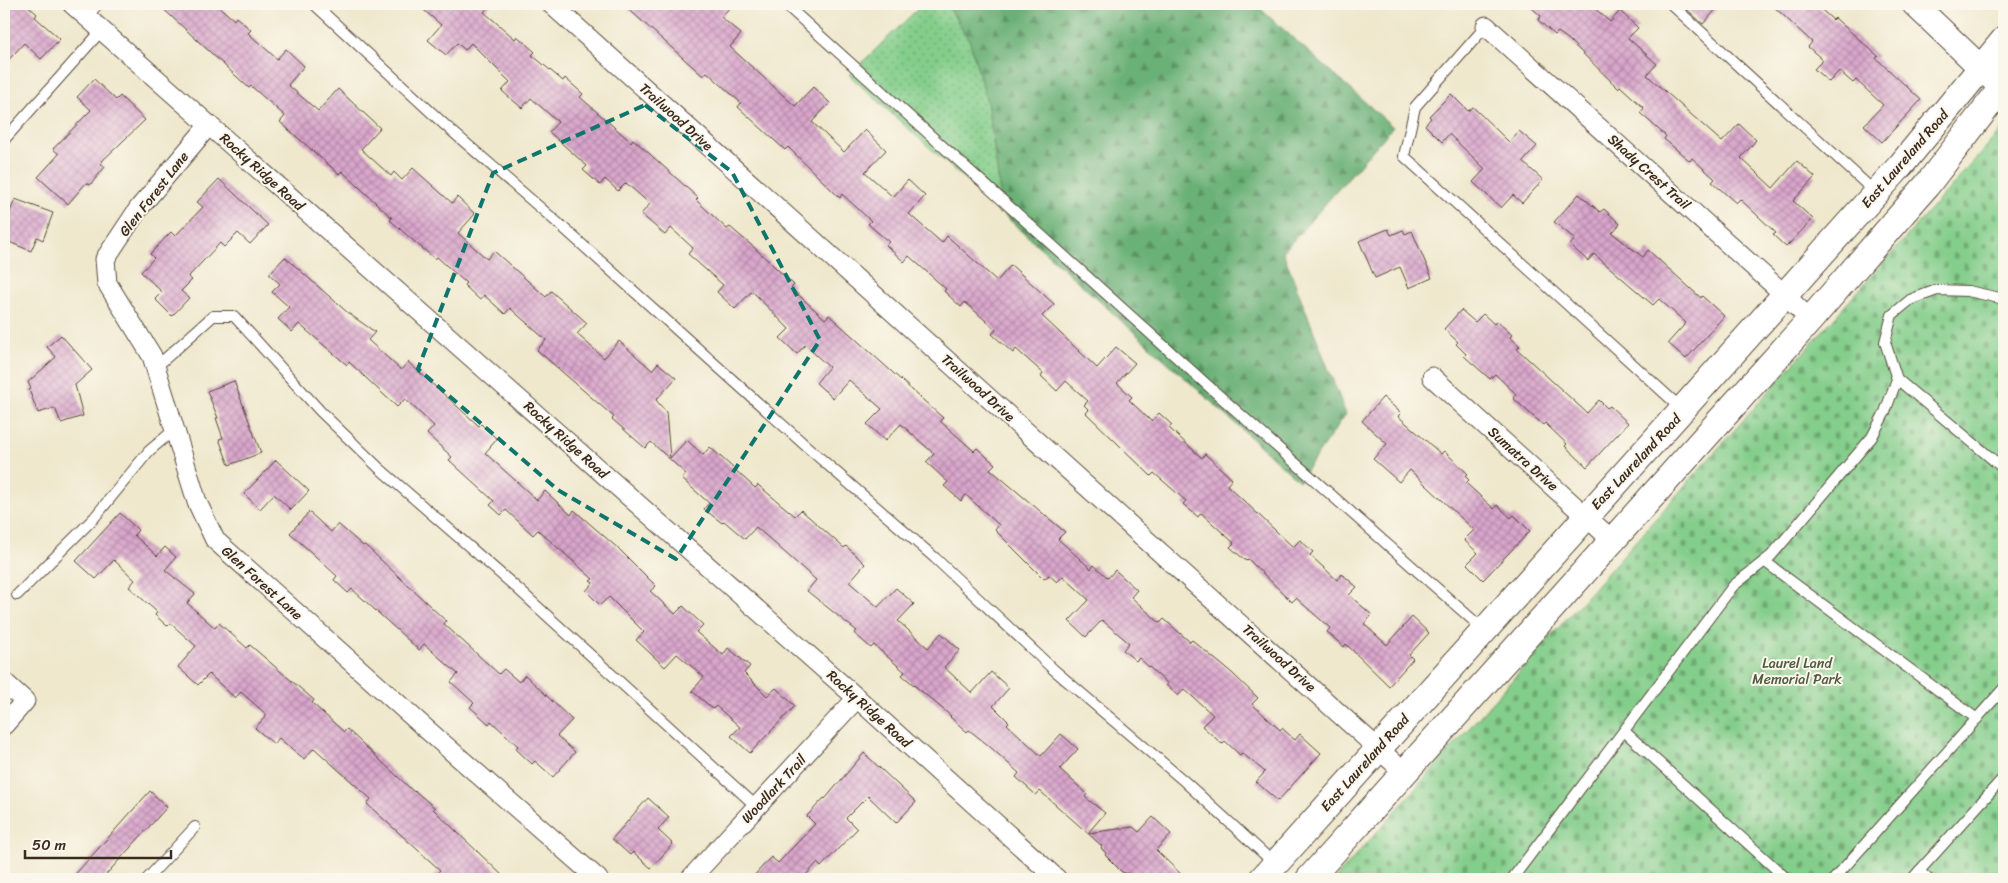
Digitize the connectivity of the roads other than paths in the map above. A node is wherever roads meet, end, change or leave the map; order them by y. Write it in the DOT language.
graph roads {
  1 [pos="72,4"];
  2 [pos="314,4"];
  3 [pos="551,4"];
  4 [pos="785,4"];
  5 [pos="1671,4"];
  6 [pos="1914,4"];
  7 [pos="92,10"];
  8 [pos="1486,26"];
  9 [pos="102,30"];
  10 [pos="2004,40"];
  11 [pos="1981,69"];
  12 [pos="2003,88"];
  13 [pos="209,125"];
  14 [pos="4,140"];
  15 [pos="1876,193"];
  16 [pos="1785,295"];
  17 [pos="2004,299"];
  18 [pos="1810,320"];
  19 [pos="156,367"];
  20 [pos="1432,377"];
  21 [pos="1897,379"];
  22 [pos="1683,410"];
  23 [pos="175,429"];
  24 [pos="2004,470"];
  25 [pos="1586,516"];
  26 [pos="1614,540"];
  27 [pos="1764,561"];
  28 [pos="17,594"];
  29 [pos="1484,630"];
  30 [pos="4,682"];
  31 [pos="2004,688"];
  32 [pos="857,698"];
  33 [pos="1977,719"];
  34 [pos="4,725"];
  35 [pos="1624,731"];
  36 [pos="1378,748"];
  37 [pos="1404,772"];
  38 [pos="2004,776"];
  39 [pos="757,807"];
  40 [pos="195,827"];
  41 [pos="1268,872"];
  42 [pos="1915,875"];
  43 [pos="147,879"];
  44 [pos="598,879"];
  45 [pos="690,879"];
  46 [pos="1057,879"];
  47 [pos="1308,879"];
  48 [pos="1512,879"];
  49 [pos="1788,879"];
  50 [pos="1834,879"];
  51 [pos="1928,879"];
  1 -- 7 [label="street, Rocky Ridge Road"];
  2 -- 41 [label="lane"];
  3 -- 36 [label="street, Trailwood Drive"];
  4 -- 29 [label="lane"];
  5 -- 15 [label="lane"];
  6 -- 11 [label="street"];
  7 -- 9 [label="street, Rocky Ridge Road"];
  8 -- 16 [label="street, Shady Crest Trail"];
  8 -- 22 [label="lane"];
  9 -- 13 [label="street, Rocky Ridge Road"];
  9 -- 14 [label="lane"];
  10 -- 11 [label="main road, East Laureland Road"];
  11 -- 12 [label="street"];
  11 -- 15 [label="main road, East Laureland Road"];
  12 -- 18 [label="main road"];
  13 -- 19 [label="street, Glen Forest Lane"];
  13 -- 32 [label="street, Rocky Ridge Road"];
  15 -- 16 [label="main road, East Laureland Road"];
  16 -- 18 [label="street, Shady Crest Trail"];
  16 -- 22 [label="main road, East Laureland Road"];
  17 -- 21 [label="lane"];
  18 -- 26 [label="main road"];
  19 -- 23 [label="street, Glen Forest Lane"];
  19 -- 39 [label="lane"];
  20 -- 25 [label="street, Sumatra Drive"];
  21 -- 24 [label="lane"];
  21 -- 27 [label="lane"];
  22 -- 25 [label="main road, East Laureland Road"];
  23 -- 28 [label="lane"];
  23 -- 44 [label="street, Glen Forest Lane"];
  25 -- 26 [label="street, Sumatra Drive"];
  25 -- 29 [label="main road, East Laureland Road"];
  26 -- 37 [label="main road"];
  27 -- 33 [label="lane"];
  27 -- 35 [label="lane"];
  29 -- 36 [label="main road, East Laureland Road"];
  30 -- 34 [label="street"];
  31 -- 33 [label="lane"];
  32 -- 39 [label="street, Woodlark Trail"];
  32 -- 46 [label="street, Rocky Ridge Road"];
  33 -- 50 [label="lane"];
  35 -- 48 [label="lane"];
  35 -- 49 [label="lane"];
  36 -- 37 [label="street, Trailwood Drive"];
  36 -- 41 [label="main road, East Laureland Road"];
  37 -- 47 [label="main road"];
  38 -- 42 [label="lane"];
  39 -- 45 [label="street, Woodlark Trail"];
  40 -- 43 [label="lane"];
  42 -- 51 [label="lane"];
}
